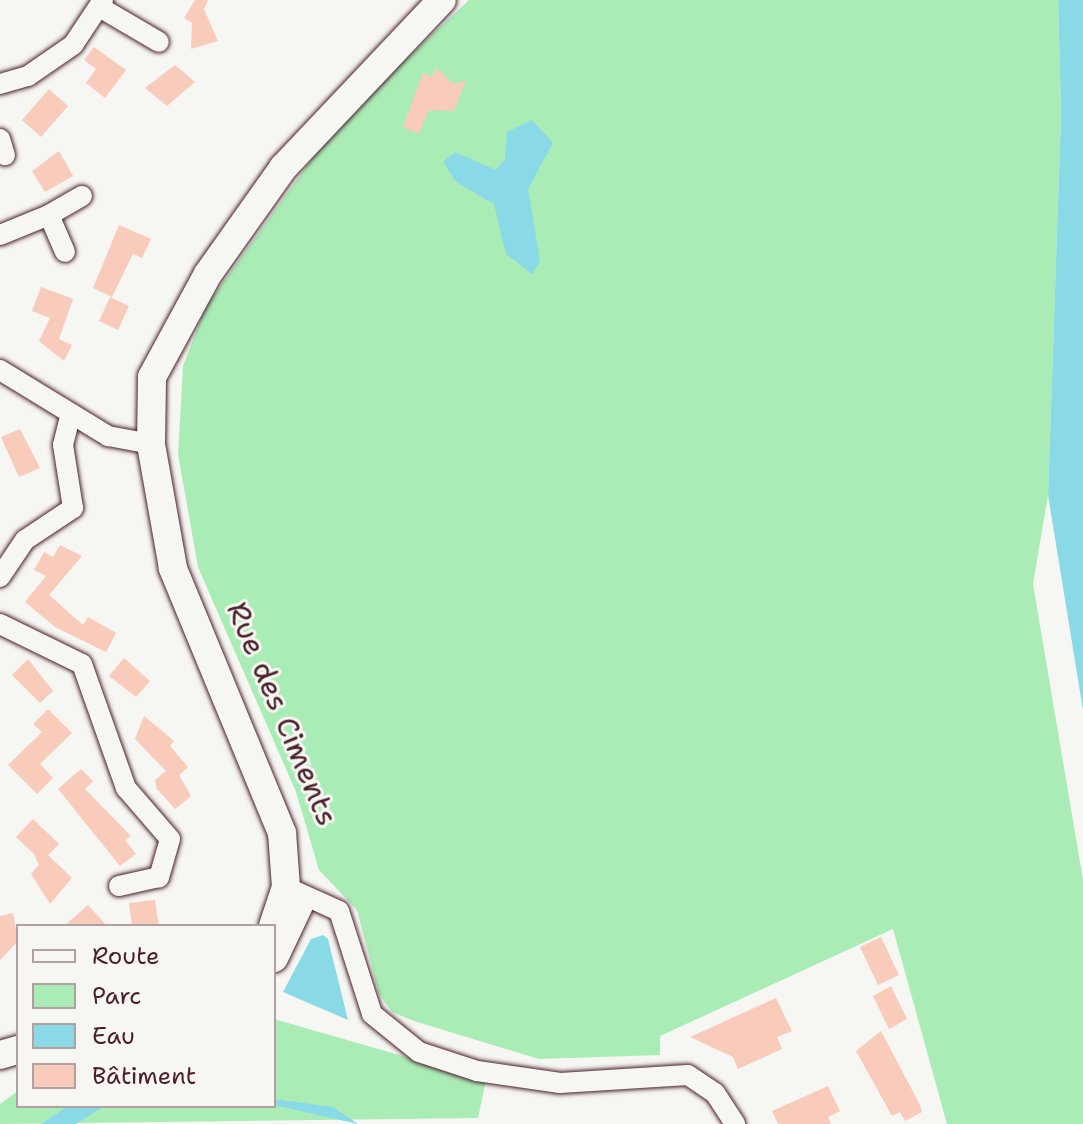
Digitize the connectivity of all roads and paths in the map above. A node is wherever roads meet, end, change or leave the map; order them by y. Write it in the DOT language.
graph roads {
  1 [pos="442,0"];
  2 [pos="102,4"];
  3 [pos="159,42"];
  4 [pos="0,84"];
  5 [pos="82,196"];
  6 [pos="49,215"];
  7 [pos="0,235"];
  8 [pos="65,252"];
  9 [pos="0,370"];
  10 [pos="71,414"];
  11 [pos="158,443"];
  12 [pos="0,577"];
  13 [pos="0,624"];
  14 [pos="119,886"];
  15 [pos="294,889"];
  16 [pos="274,924"];
  17 [pos="276,951"];
  18 [pos="735,1124"];
  1 -- 11 [label="main road, Rue des Ciments"];
  2 -- 3 [label="street"];
  2 -- 4 [label="street"];
  5 -- 6 [label="street"];
  6 -- 7 [label="street"];
  6 -- 8 [label="street"];
  9 -- 10 [label="street"];
  10 -- 11 [label="street"];
  10 -- 12 [label="street"];
  11 -- 15 [label="main road, Rue des Ciments"];
  13 -- 14 [label="street"];
  15 -- 16 [label="main road"];
  15 -- 17 [label="main road"];
  15 -- 18 [label="street"];
}
